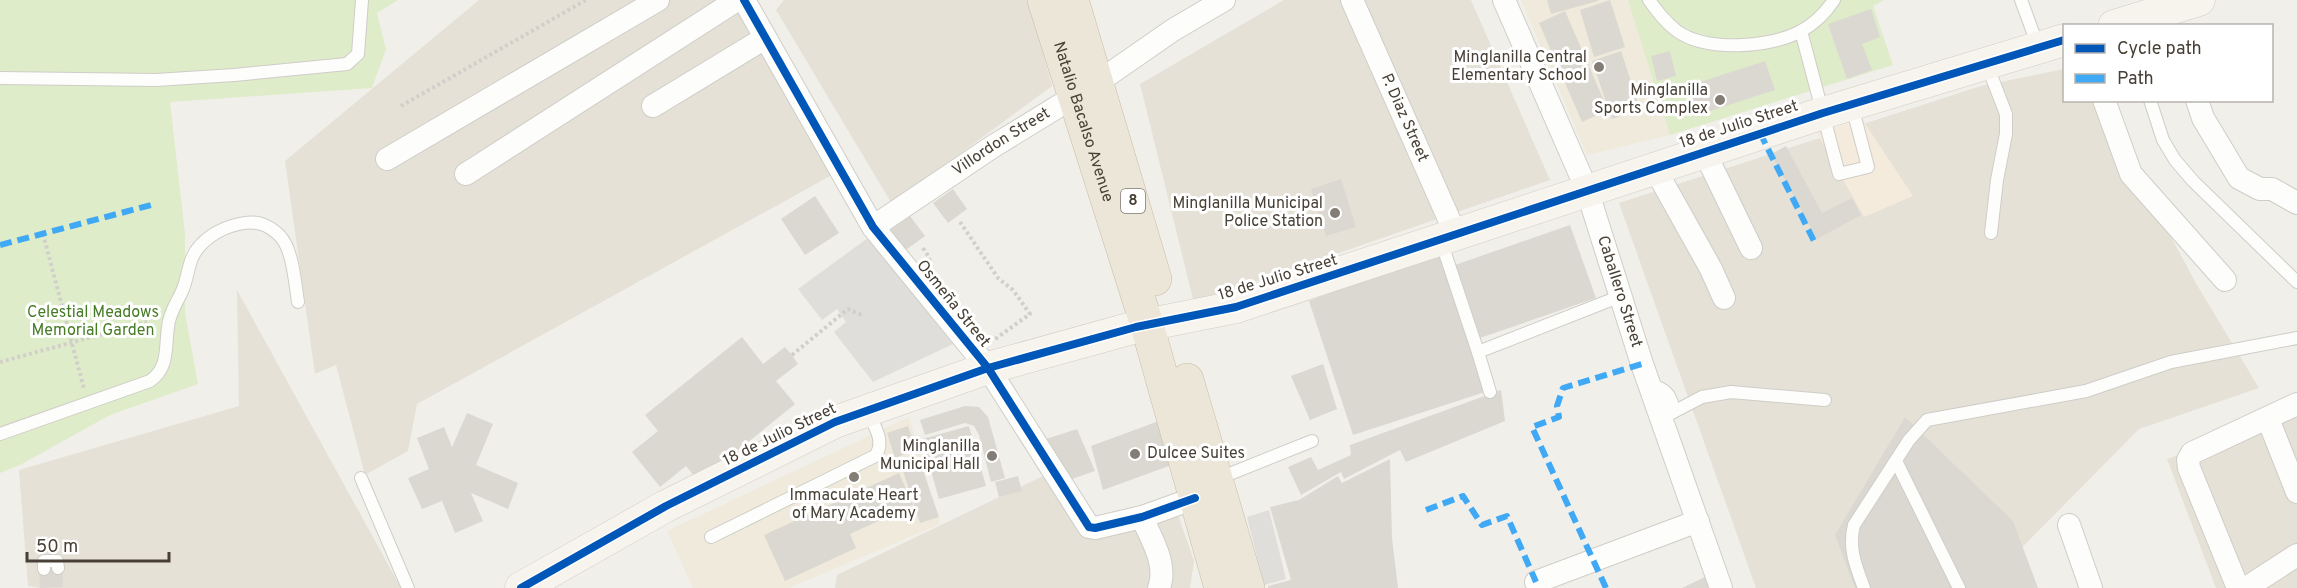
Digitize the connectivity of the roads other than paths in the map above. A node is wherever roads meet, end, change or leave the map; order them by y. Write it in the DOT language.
graph roads {
  1 [pos="362,0"];
  2 [pos="658,0"];
  3 [pos="737,0"];
  4 [pos="744,0"];
  5 [pos="1044,0"];
  6 [pos="1072,0"];
  7 [pos="1224,0"];
  8 [pos="1352,0"];
  9 [pos="1504,0"];
  10 [pos="1649,0"];
  11 [pos="1834,0"];
  12 [pos="2021,0"];
  13 [pos="2199,0"];
  14 [pos="2172,17"];
  15 [pos="2124,24"];
  16 [pos="1801,31"];
  17 [pos="765,38"];
  18 [pos="2052,44"];
  19 [pos="1987,64"];
  20 [pos="0,78"];
  21 [pos="1086,89"];
  22 [pos="2105,102"];
  23 [pos="2151,102"];
  24 [pos="2198,102"];
  25 [pos="653,106"];
  26 [pos="1837,108"];
  27 [pos="1704,151"];
  28 [pos="387,159"];
  29 [pos="1654,167"];
  30 [pos="466,174"];
  31 [pos="1587,190"];
  32 [pos="2297,203"];
  33 [pos="873,227"];
  34 [pos="1991,233"];
  35 [pos="1448,237"];
  36 [pos="1750,248"];
  37 [pos="2225,280"];
  38 [pos="2297,282"];
  39 [pos="1621,296"];
  40 [pos="1724,298"];
  41 [pos="298,302"];
  42 [pos="1158,322"];
  43 [pos="2297,338"];
  44 [pos="1478,352"];
  45 [pos="986,354"];
  46 [pos="1490,392"];
  47 [pos="1825,400"];
  48 [pos="2297,404"];
  49 [pos="867,411"];
  50 [pos="1668,414"];
  51 [pos="2268,419"];
  52 [pos="0,434"];
  53 [pos="1312,441"];
  54 [pos="1896,461"];
  55 [pos="361,478"];
  56 [pos="1205,489"];
  57 [pos="2297,492"];
  58 [pos="1142,517"];
  59 [pos="1698,521"];
  60 [pos="2069,525"];
  61 [pos="711,537"];
  62 [pos="2297,555"];
  63 [pos="58,568"];
  64 [pos="44,569"];
  65 [pos="1536,582"];
  66 [pos="408,588"];
  67 [pos="521,588"];
  68 [pos="1159,588"];
  69 [pos="1221,588"];
  70 [pos="1248,588"];
  71 [pos="1721,588"];
  72 [pos="1864,588"];
  73 [pos="1959,588"];
  74 [pos="2091,588"];
  75 [pos="2238,588"];
  76 [pos="2246,588"];
  1 -- 20 [label="lane"];
  2 -- 28 [label="street"];
  3 -- 30 [label="street"];
  4 -- 17 [label="street, Osmeña Street"];
  5 -- 21 [label="highway, Natalio Bacalso Avenue / 8"];
  6 -- 21 [label="highway, Natalio Bacalso Avenue / 8"];
  7 -- 21 [label="street, Villordon Street"];
  8 -- 35 [label="street, P. Diaz Street"];
  9 -- 31 [label="street, Caballero Street"];
  10 -- 16 [label="lane"];
  11 -- 16 [label="lane"];
  12 -- 18 [label="lane"];
  13 -- 14 [label="street"];
  14 -- 15 [label="street"];
  16 -- 26 [label="lane"];
  17 -- 25 [label="street"];
  17 -- 33 [label="street, Osmeña Street"];
  18 -- 19 [label="street, 18 de Julio Street"];
  19 -- 26 [label="street, 18 de Julio Street"];
  19 -- 34 [label="lane"];
  21 -- 33 [label="street, Villordon Street"];
  21 -- 42 [label="highway, Natalio Bacalso Avenue / 8"];
  22 -- 37 [label="street"];
  23 -- 38 [label="lane"];
  24 -- 32 [label="street"];
  26 -- 26 [label="lane"];
  26 -- 27 [label="street, 18 de Julio Street"];
  27 -- 29 [label="street, 18 de Julio Street"];
  27 -- 36 [label="street"];
  29 -- 31 [label="street, 18 de Julio Street"];
  29 -- 40 [label="street"];
  31 -- 35 [label="street, 18 de Julio Street"];
  31 -- 39 [label="street, Caballero Street"];
  33 -- 45 [label="street, Osmeña Street"];
  35 -- 42 [label="street, 18 de Julio Street"];
  35 -- 44 [label="lane"];
  39 -- 44 [label="lane"];
  39 -- 50 [label="street, Caballero Street"];
  41 -- 52 [label="lane"];
  42 -- 45 [label="street, 18 de Julio Street"];
  42 -- 56 [label="highway, Natalio Bacalso Avenue / 8"];
  43 -- 54 [label="lane"];
  44 -- 46 [label="lane"];
  45 -- 49 [label="street, 18 de Julio Street"];
  45 -- 58 [label="street, Osmeña Street"];
  47 -- 50 [label="lane"];
  48 -- 51 [label="street"];
  49 -- 61 [label="lane"];
  49 -- 67 [label="street, 18 de Julio Street"];
  50 -- 59 [label="street, Caballero Street"];
  51 -- 57 [label="street"];
  51 -- 75 [label="street"];
  53 -- 56 [label="lane"];
  54 -- 72 [label="lane"];
  54 -- 73 [label="lane"];
  55 -- 66 [label="lane"];
  56 -- 58 [label="street, Osmeña Street"];
  56 -- 69 [label="highway, Natalio Bacalso Avenue / 8"];
  56 -- 70 [label="highway, Natalio Bacalso Avenue / 8"];
  58 -- 68 [label="street"];
  59 -- 65 [label="street"];
  59 -- 71 [label="street, Caballero Street"];
  60 -- 74 [label="street"];
  62 -- 76 [label="street"];
  63 -- 64 [label="lane"];
}
